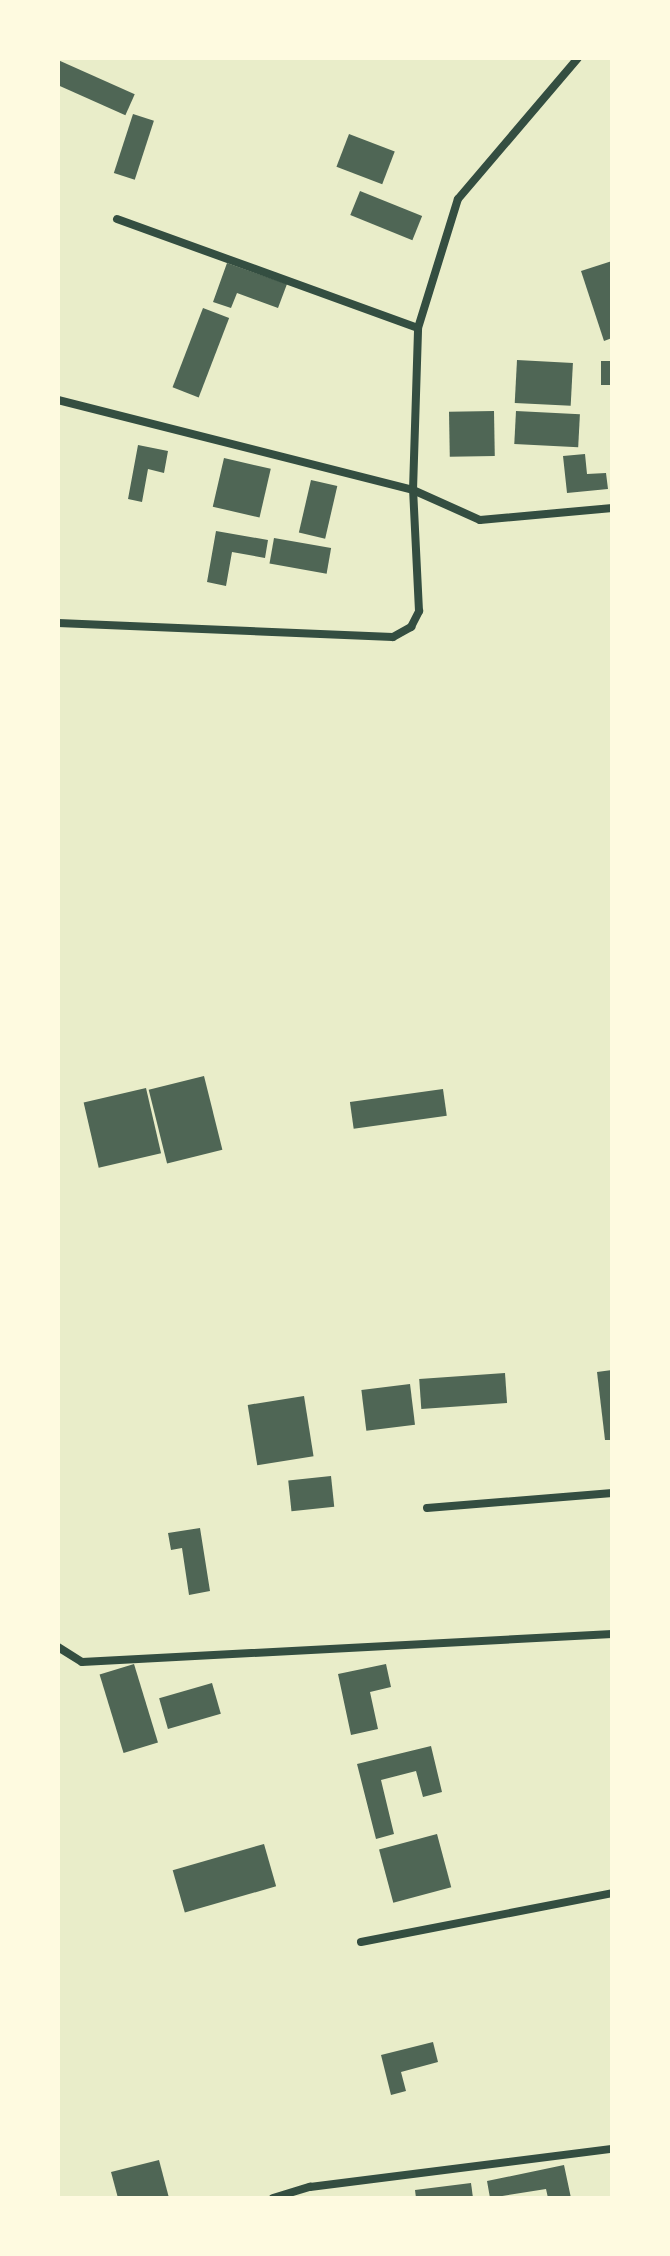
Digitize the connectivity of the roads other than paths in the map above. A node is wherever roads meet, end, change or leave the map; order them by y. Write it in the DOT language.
graph roads {
  1 [pos="578,58"];
  2 [pos="117,219"];
  3 [pos="418,328"];
  4 [pos="58,400"];
  5 [pos="413,490"];
  6 [pos="612,508"];
  7 [pos="58,623"];
  8 [pos="612,1493"];
  9 [pos="427,1508"];
  10 [pos="612,1634"];
  11 [pos="58,1647"];
  12 [pos="612,1893"];
  13 [pos="361,1942"];
  14 [pos="612,2149"];
  15 [pos="273,2198"];
  1 -- 3 [label="street"];
  2 -- 3 [label="street"];
  3 -- 5 [label="street"];
  4 -- 5 [label="street"];
  5 -- 6 [label="street"];
  5 -- 7 [label="street"];
  8 -- 9 [label="street"];
  10 -- 11 [label="street"];
  12 -- 13 [label="street"];
  14 -- 15 [label="street"];
}
